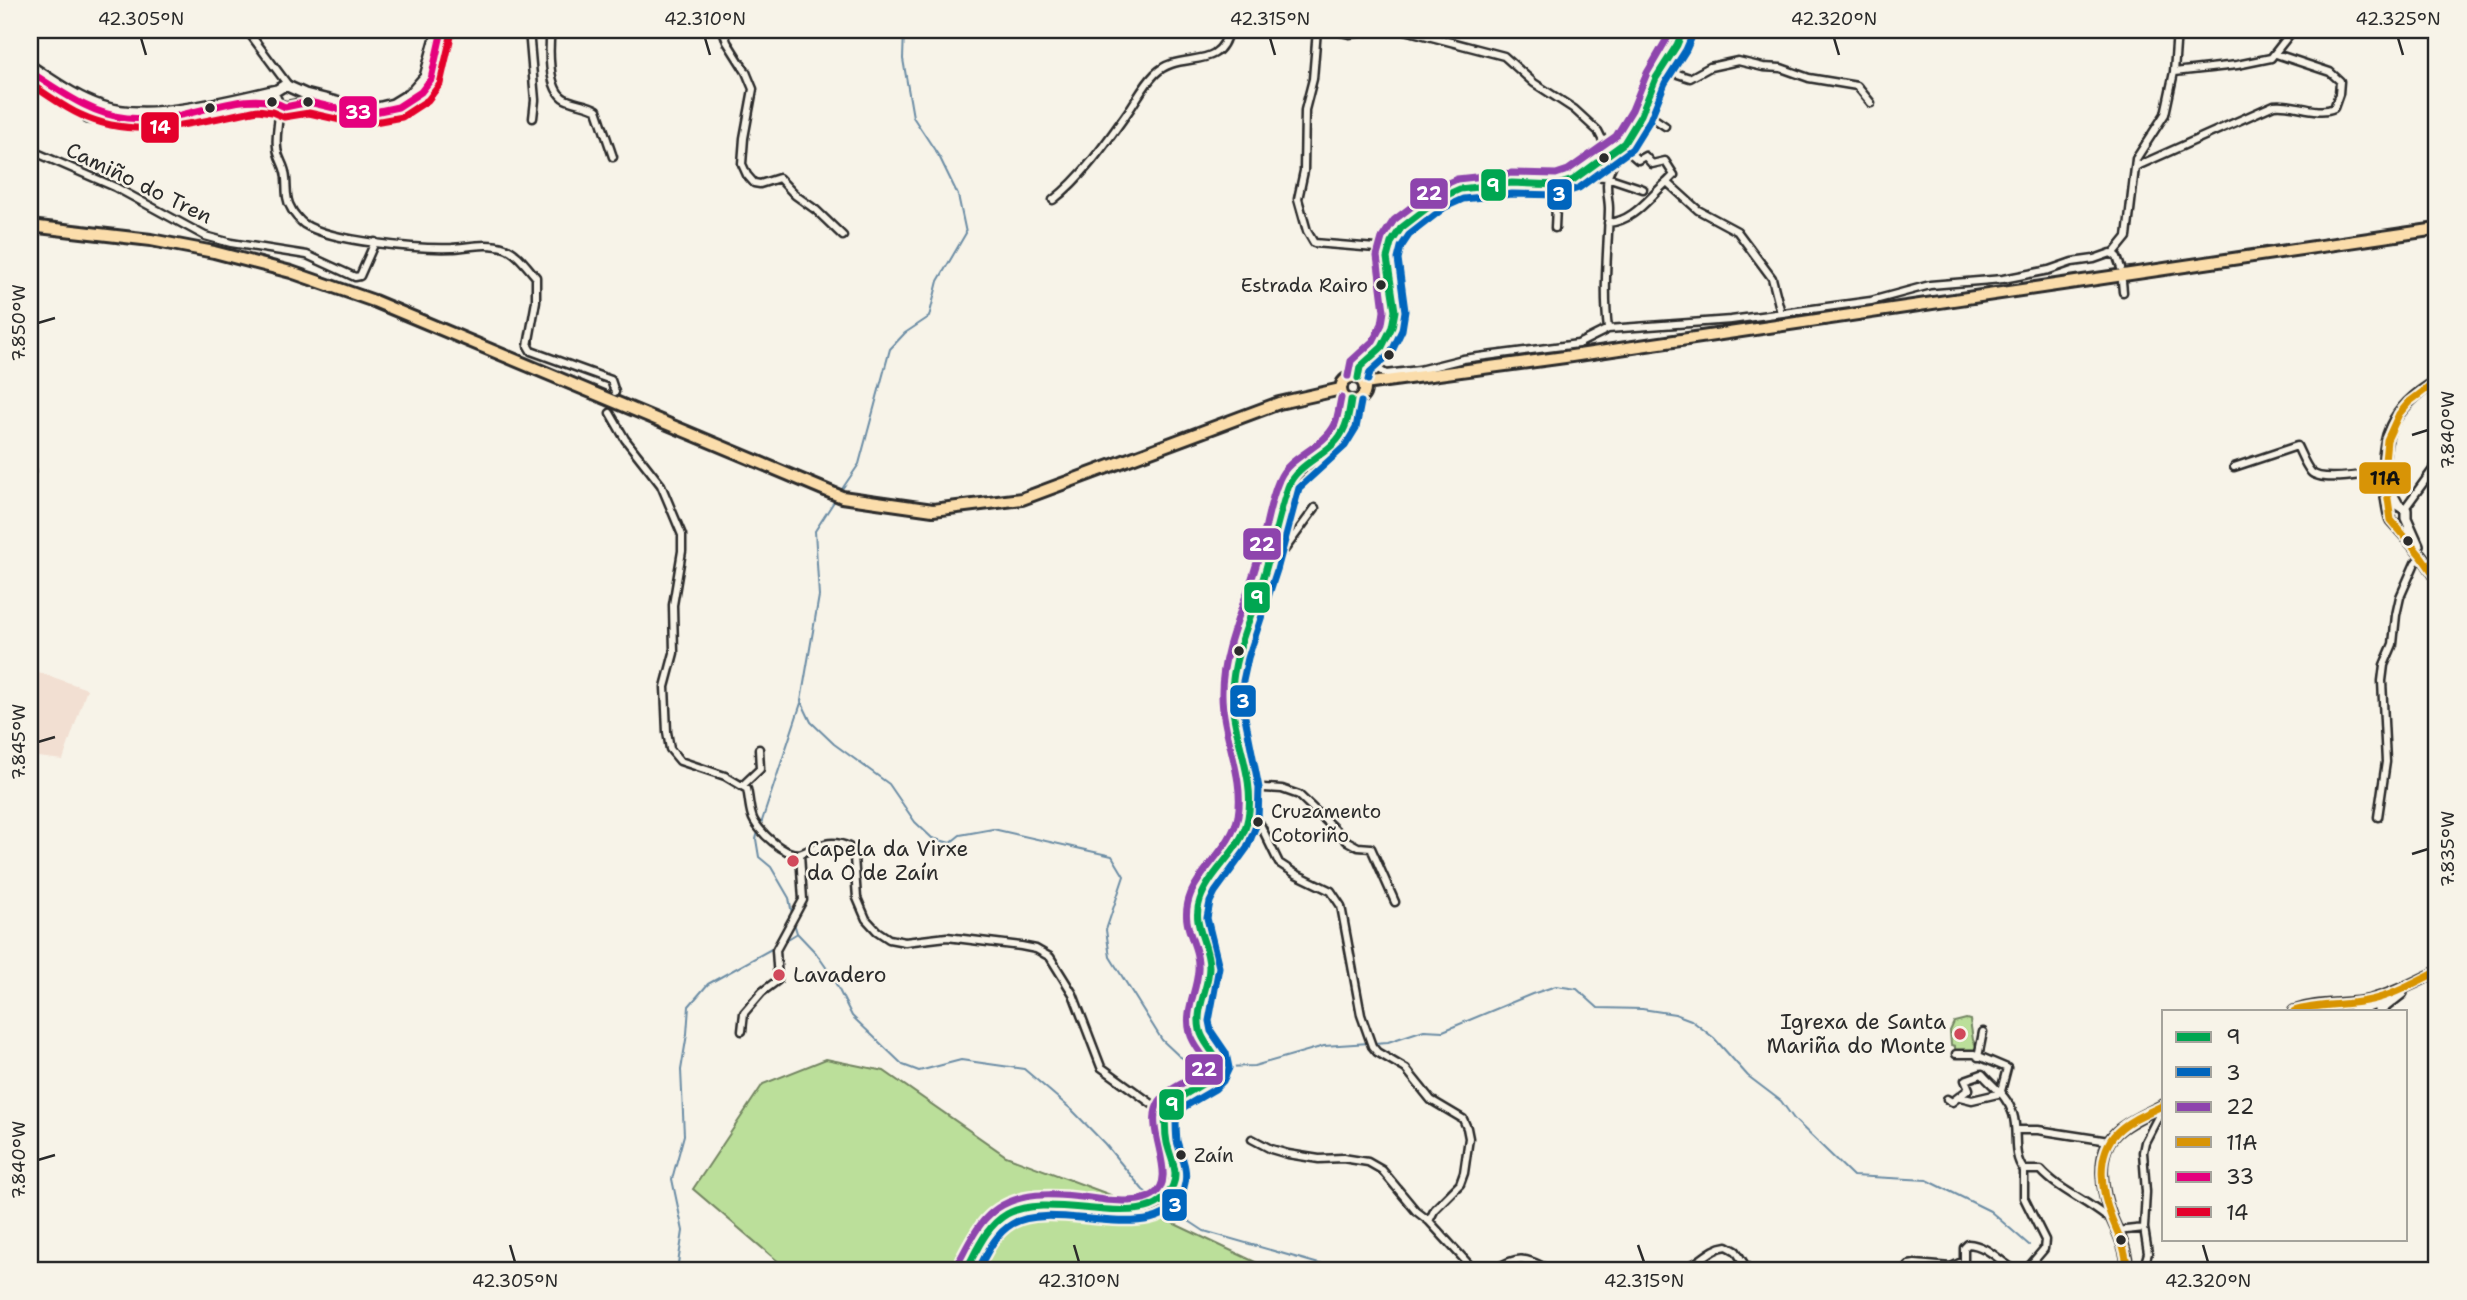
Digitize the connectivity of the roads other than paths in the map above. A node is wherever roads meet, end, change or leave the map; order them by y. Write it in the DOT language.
graph roads {
  1 [pos="247,30"];
  2 [pos="440,30"];
  3 [pos="529,30"];
  4 [pos="551,30"];
  5 [pos="723,30"];
  6 [pos="1228,30"];
  7 [pos="1317,30"];
  8 [pos="1333,30"];
  9 [pos="1377,30"];
  10 [pos="1405,30"];
  11 [pos="2177,30"];
  12 [pos="2293,30"];
  13 [pos="1680,31"];
  14 [pos="2276,54"];
  15 [pos="30,66"];
  16 [pos="1662,69"];
  17 [pos="30,72"];
  18 [pos="2174,72"];
  19 [pos="284,86"];
  20 [pos="65,87"];
  21 [pos="1871,103"];
  22 [pos="284,104"];
  23 [pos="87,105"];
  24 [pos="1643,111"];
  25 [pos="98,114"];
  26 [pos="150,114"];
  27 [pos="533,118"];
  28 [pos="1665,126"];
  29 [pos="30,150"];
  30 [pos="1616,151"];
  31 [pos="613,157"];
  32 [pos="2135,167"];
  33 [pos="1578,176"];
  34 [pos="1607,177"];
  35 [pos="1667,182"];
  36 [pos="1557,185"];
  37 [pos="1643,189"];
  38 [pos="1052,200"];
  39 [pos="1608,223"];
  40 [pos="30,226"];
  41 [pos="1555,228"];
  42 [pos="2437,229"];
  43 [pos="843,236"];
  44 [pos="374,245"];
  45 [pos="1388,249"];
  46 [pos="2114,253"];
  47 [pos="2121,268"];
  48 [pos="2122,281"];
  49 [pos="2123,292"];
  50 [pos="1781,313"];
  51 [pos="1608,329"];
  52 [pos="1370,359"];
  53 [pos="1361,381"];
  54 [pos="2437,381"];
  55 [pos="1342,389"];
  56 [pos="615,392"];
  57 [pos="1351,400"];
  58 [pos="610,413"];
  59 [pos="2437,464"];
  60 [pos="2234,467"];
  61 [pos="2384,474"];
  62 [pos="1315,508"];
  63 [pos="2400,510"];
  64 [pos="2424,559"];
  65 [pos="1265,569"];
  66 [pos="2437,579"];
  67 [pos="759,749"];
  68 [pos="742,786"];
  69 [pos="1246,787"];
  70 [pos="1248,816"];
  71 [pos="2378,817"];
  72 [pos="800,854"];
  73 [pos="1395,902"];
  74 [pos="2437,973"];
  75 [pos="2402,993"];
  76 [pos="2382,996"];
  77 [pos="2316,1008"];
  78 [pos="2358,1010"];
  79 [pos="2380,1010"];
  80 [pos="742,1031"];
  81 [pos="1983,1032"];
  82 [pos="1956,1054"];
  83 [pos="1978,1057"];
  84 [pos="2002,1092"];
  85 [pos="1960,1097"];
  86 [pos="1947,1099"];
  87 [pos="2161,1107"];
  88 [pos="1166,1111"];
  89 [pos="2016,1130"];
  90 [pos="1252,1139"];
  91 [pos="2109,1141"];
  92 [pos="2024,1170"];
  93 [pos="2111,1214"];
  94 [pos="1429,1221"];
  95 [pos="2144,1228"];
  96 [pos="2117,1231"];
  97 [pos="966,1270"];
  98 [pos="1474,1270"];
  99 [pos="1494,1270"];
  100 [pos="1550,1270"];
  101 [pos="1582,1270"];
  102 [pos="1590,1270"];
  103 [pos="1679,1270"];
  104 [pos="1748,1270"];
  105 [pos="1905,1270"];
  106 [pos="2015,1270"];
  107 [pos="2026,1270"];
  108 [pos="2127,1270"];
  109 [pos="2143,1270"];
  1 -- 19 [label="street"];
  2 -- 19 [label="street"];
  2 -- 22 [label="street"];
  3 -- 27 [label="street"];
  4 -- 31 [label="street"];
  5 -- 43 [label="street"];
  6 -- 38 [label="street"];
  7 -- 45 [label="street"];
  8 -- 9 [label="street"];
  10 -- 30 [label="street"];
  11 -- 18 [label="street"];
  12 -- 14 [label="street"];
  13 -- 16 [label="street"];
  14 -- 18 [label="street"];
  14 -- 32 [label="street"];
  15 -- 20 [label="street"];
  16 -- 21 [label="street"];
  16 -- 24 [label="street"];
  17 -- 23 [label="street"];
  18 -- 32 [label="street"];
  19 -- 22 [label="street"];
  19 -- 22 [label="street"];
  19 -- 26 [label="street"];
  20 -- 23 [label="street"];
  20 -- 26 [label="street"];
  22 -- 25 [label="street"];
  22 -- 44 [label="street"];
  23 -- 25 [label="street"];
  24 -- 28 [label="street"];
  24 -- 30 [label="street"];
  25 -- 26 [label="street"];
  29 -- 44 [label="street, Camiño do Tren"];
  30 -- 33 [label="street"];
  30 -- 34 [label="street"];
  30 -- 35 [label="street"];
  32 -- 46 [label="street"];
  33 -- 34 [label="street"];
  33 -- 36 [label="street"];
  34 -- 37 [label="street"];
  34 -- 39 [label="street"];
  35 -- 39 [label="street"];
  35 -- 50 [label="street"];
  36 -- 41 [label="street"];
  36 -- 45 [label="street"];
  39 -- 51 [label="street"];
  40 -- 55 [label="main road"];
  42 -- 53 [label="main road"];
  44 -- 56 [label="street"];
  45 -- 52 [label="street"];
  46 -- 47 [label="street"];
  46 -- 50 [label="street"];
  48 -- 49 [label="street"];
  50 -- 51 [label="street"];
  51 -- 52 [label="street"];
  52 -- 53 [label="street"];
  53 -- 55 [label="main road"];
  53 -- 57 [label="main road"];
  54 -- 61 [label="street"];
  55 -- 57 [label="main road"];
  57 -- 65 [label="street"];
  58 -- 68 [label="street"];
  59 -- 63 [label="street"];
  60 -- 61 [label="street"];
  61 -- 63 [label="street"];
  62 -- 65 [label="street"];
  63 -- 64 [label="street"];
  63 -- 64 [label="street"];
  64 -- 66 [label="street"];
  64 -- 71 [label="street"];
  65 -- 69 [label="street"];
  67 -- 68 [label="street"];
  68 -- 72 [label="street"];
  69 -- 70 [label="street"];
  69 -- 73 [label="street"];
  70 -- 88 [label="street"];
  70 -- 94 [label="street"];
  72 -- 80 [label="street"];
  72 -- 88 [label="street"];
  74 -- 75 [label="street"];
  74 -- 76 [label="street"];
  75 -- 78 [label="street"];
  75 -- 79 [label="street"];
  76 -- 77 [label="street"];
  76 -- 78 [label="street"];
  77 -- 78 [label="street"];
  81 -- 83 [label="street"];
  82 -- 83 [label="street"];
  83 -- 84 [label="street"];
  84 -- 85 [label="street"];
  84 -- 85 [label="street"];
  84 -- 89 [label="street"];
  85 -- 86 [label="street"];
  87 -- 91 [label="street"];
  87 -- 95 [label="street"];
  88 -- 97 [label="street"];
  89 -- 91 [label="street"];
  89 -- 92 [label="street"];
  90 -- 94 [label="street"];
  91 -- 93 [label="street"];
  92 -- 93 [label="street"];
  92 -- 107 [label="street"];
  93 -- 96 [label="street"];
  94 -- 98 [label="street"];
  95 -- 96 [label="street"];
  95 -- 109 [label="street"];
  96 -- 108 [label="street"];
  99 -- 100 [label="street"];
  101 -- 102 [label="street"];
  103 -- 104 [label="street"];
  105 -- 106 [label="street"];
}
